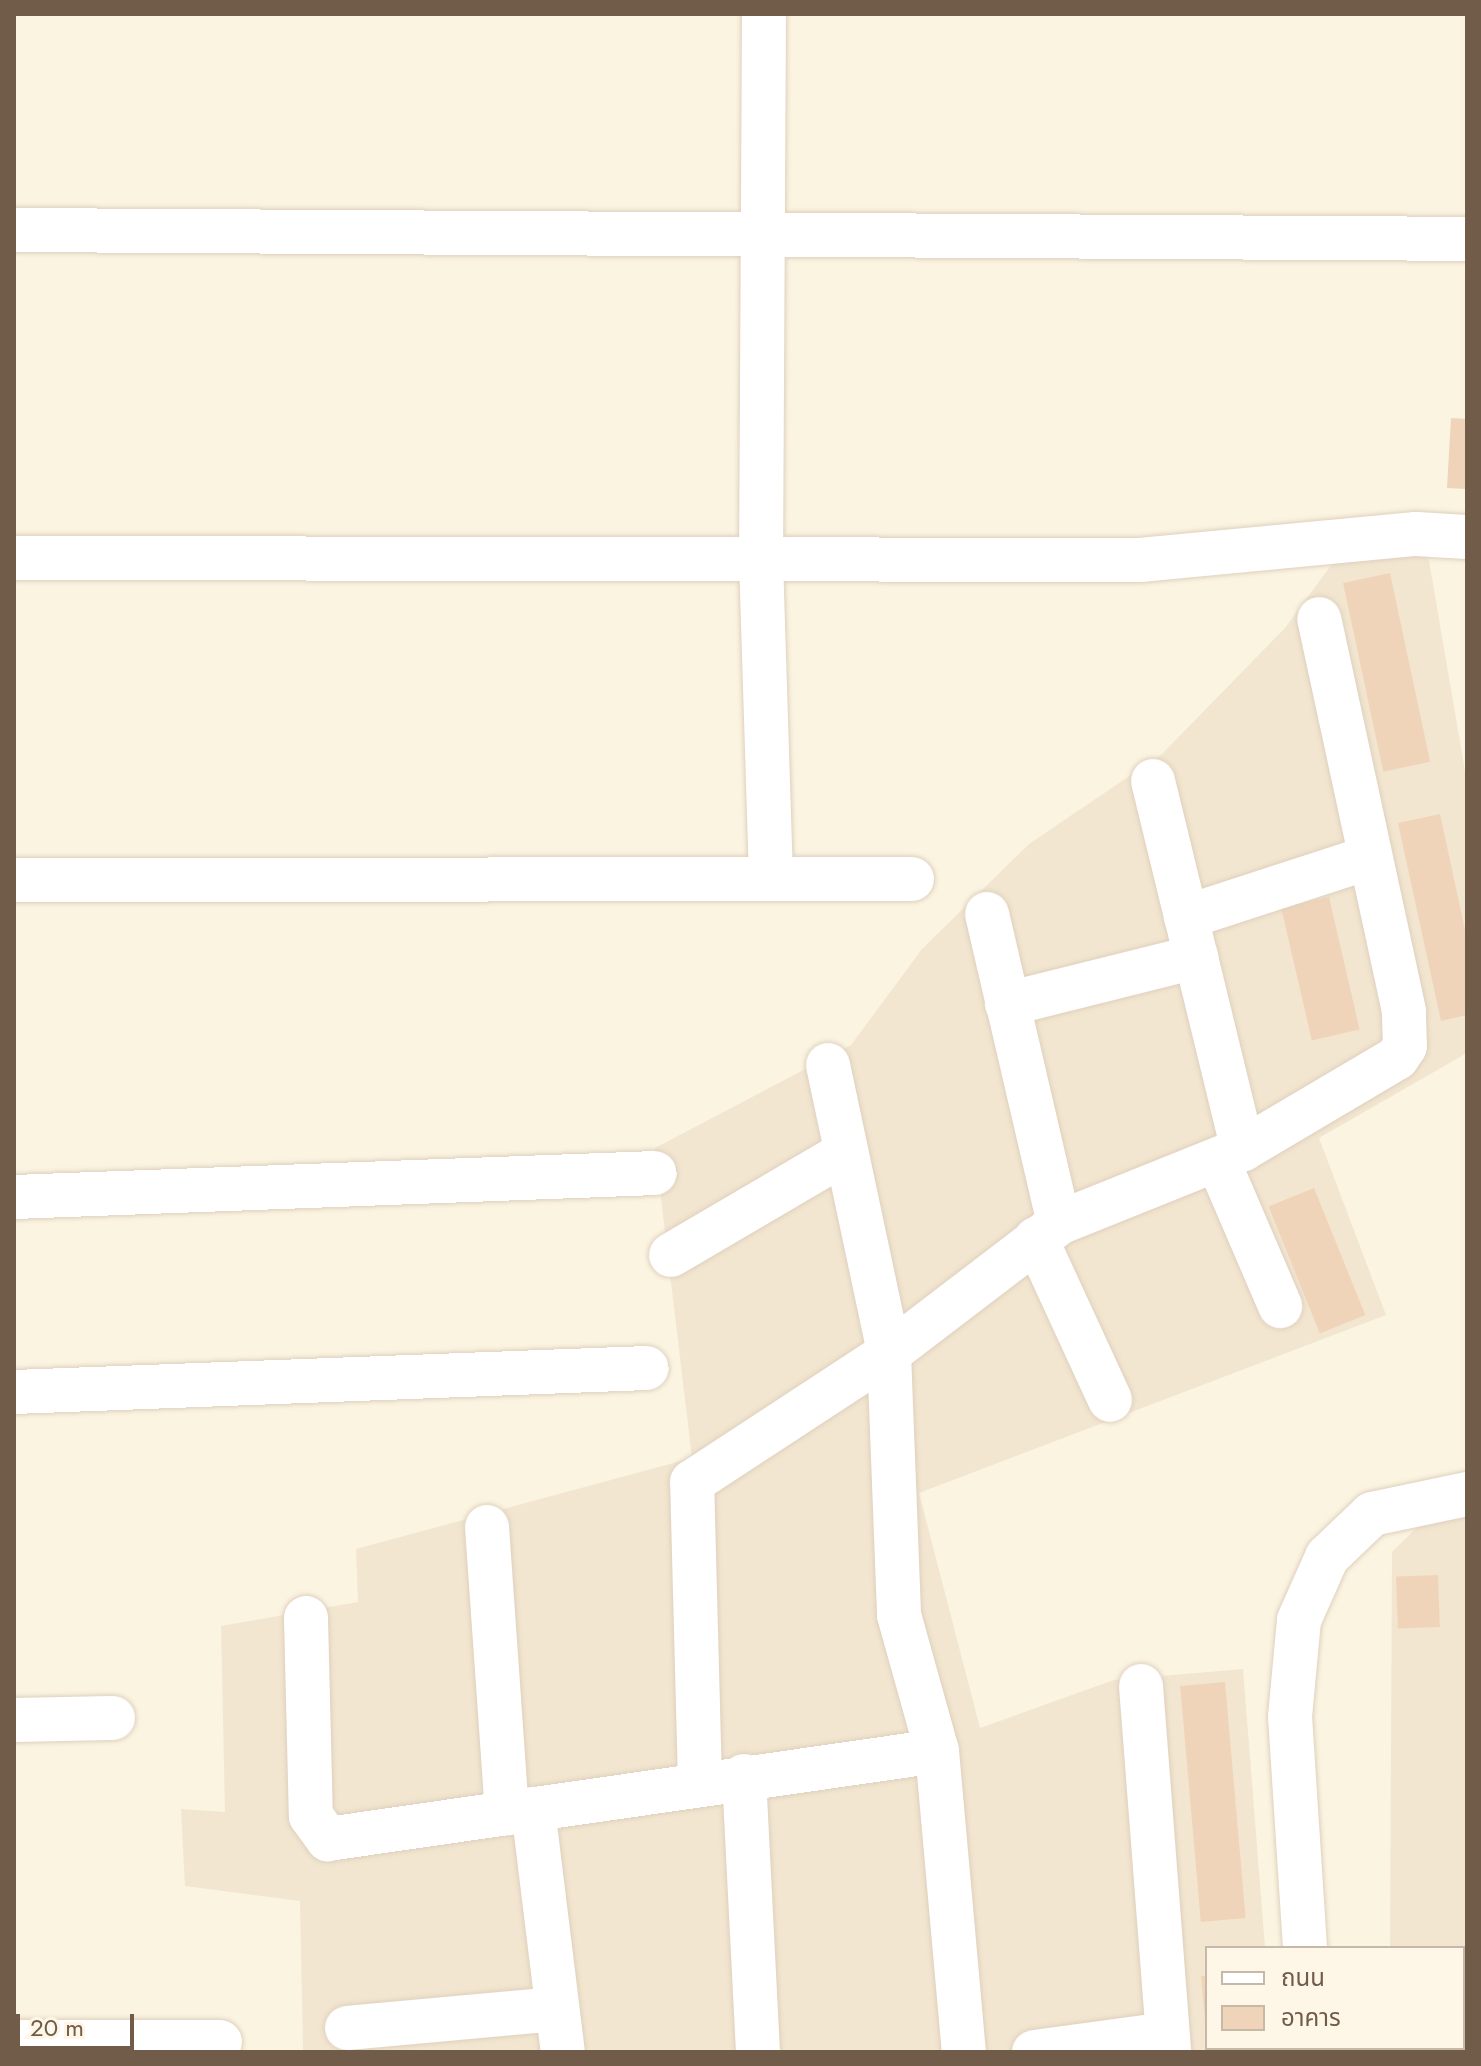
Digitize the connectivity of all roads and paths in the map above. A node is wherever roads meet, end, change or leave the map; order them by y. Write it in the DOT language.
graph roads {
  1 [pos="764,14"];
  2 [pos="14,230"];
  3 [pos="762,231"];
  4 [pos="1467,239"];
  5 [pos="1467,537"];
  6 [pos="14,558"];
  7 [pos="761,560"];
  8 [pos="1319,619"];
  9 [pos="1153,781"];
  10 [pos="1368,858"];
  11 [pos="771,874"];
  12 [pos="912,879"];
  13 [pos="14,880"];
  14 [pos="987,914"];
  15 [pos="1191,937"];
  16 [pos="1007,1004"];
  17 [pos="828,1065"];
  18 [pos="845,1153"];
  19 [pos="1231,1155"];
  20 [pos="655,1173"];
  21 [pos="14,1197"];
  22 [pos="1047,1231"];
  23 [pos="671,1255"];
  24 [pos="1280,1306"];
  25 [pos="889,1353"];
  26 [pos="647,1368"];
  27 [pos="14,1392"];
  28 [pos="1110,1400"];
  29 [pos="1467,1494"];
  30 [pos="487,1527"];
  31 [pos="306,1618"];
  32 [pos="1141,1686"];
  33 [pos="113,1718"];
  34 [pos="14,1720"];
  35 [pos="937,1751"];
  36 [pos="744,1776"];
  37 [pos="700,1783"];
  38 [pos="520,1811"];
  39 [pos="1305,1946"];
  40 [pos="556,2009"];
  41 [pos="347,2028"];
  42 [pos="14,2042"];
  43 [pos="220,2042"];
  44 [pos="1168,2043"];
  45 [pos="563,2052"];
  46 [pos="758,2052"];
  47 [pos="964,2052"];
  48 [pos="1034,2052"];
  1 -- 3 [label="street"];
  2 -- 3 [label="street"];
  3 -- 4 [label="street"];
  3 -- 7 [label="street"];
  5 -- 7 [label="street"];
  6 -- 7 [label="street"];
  7 -- 11 [label="street"];
  8 -- 10 [label="street"];
  9 -- 15 [label="street"];
  10 -- 15 [label="street"];
  10 -- 19 [label="street"];
  11 -- 12 [label="street"];
  11 -- 13 [label="street"];
  14 -- 16 [label="street"];
  15 -- 16 [label="street"];
  15 -- 19 [label="street"];
  16 -- 22 [label="street"];
  17 -- 18 [label="street"];
  18 -- 23 [label="street"];
  18 -- 25 [label="street"];
  19 -- 22 [label="street"];
  19 -- 24 [label="street"];
  20 -- 21 [label="street"];
  22 -- 25 [label="street"];
  22 -- 28 [label="street"];
  25 -- 35 [label="street"];
  25 -- 37 [label="street"];
  26 -- 27 [label="street"];
  29 -- 39 [label="street"];
  30 -- 38 [label="street"];
  31 -- 38 [label="street"];
  32 -- 44 [label="street"];
  33 -- 34 [label="street"];
  35 -- 36 [label="street"];
  35 -- 47 [label="street"];
  36 -- 37 [label="street"];
  36 -- 46 [label="street"];
  37 -- 38 [label="street"];
  38 -- 40 [label="street"];
  40 -- 41 [label="street"];
  40 -- 45 [label="street"];
  42 -- 43 [label="street"];
  44 -- 48 [label="street"];
}
